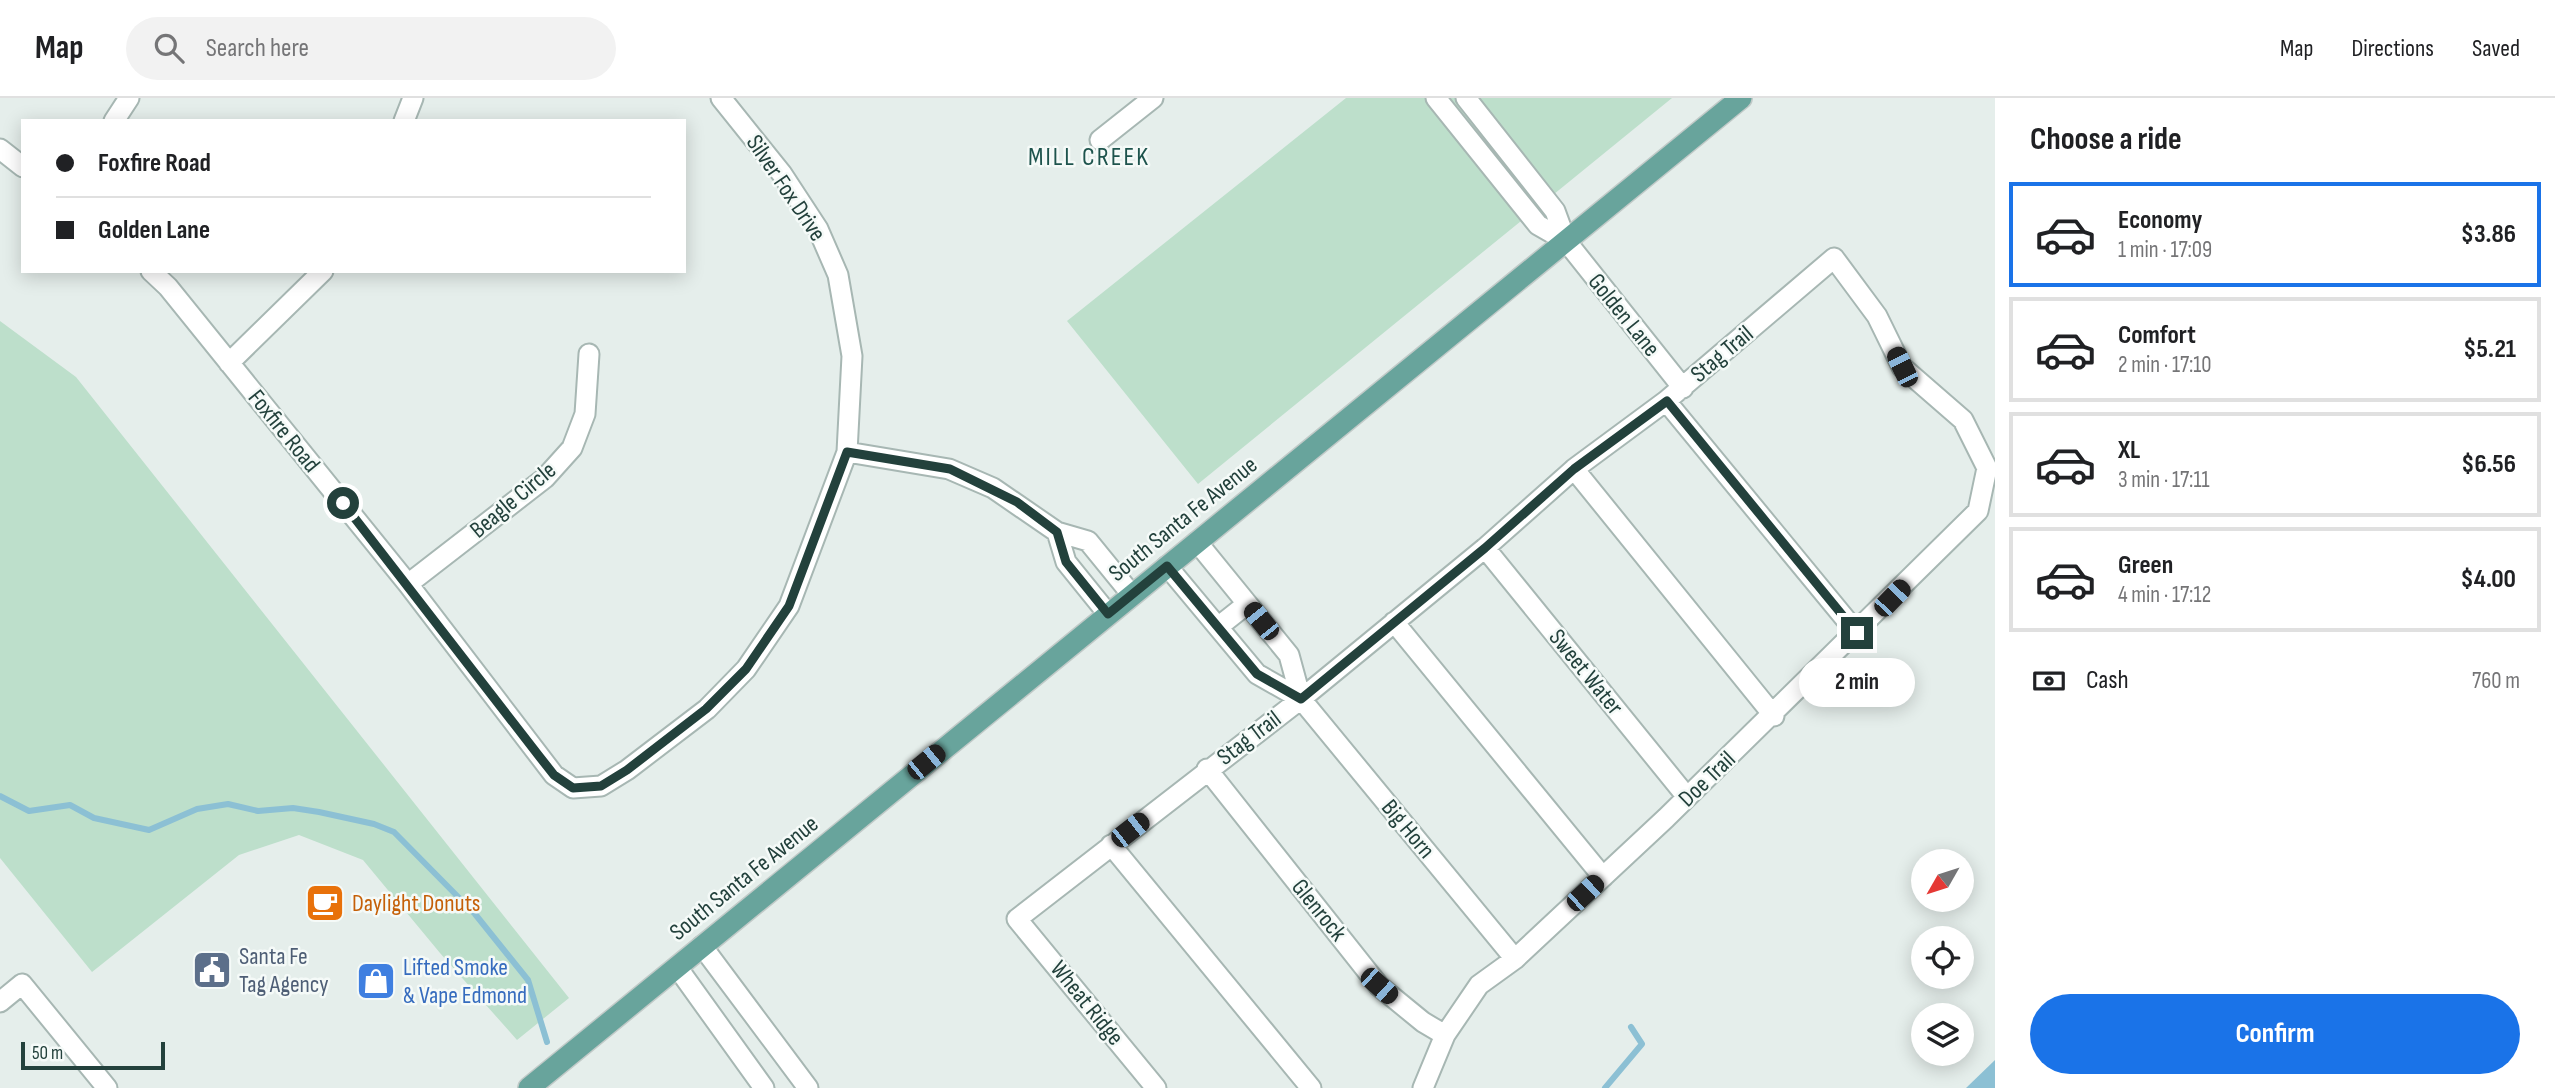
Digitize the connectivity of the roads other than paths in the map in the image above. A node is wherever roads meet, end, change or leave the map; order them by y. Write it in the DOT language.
graph roads {
  1 [pos="129,98"];
  2 [pos="413,98"];
  3 [pos="720,98"];
  4 [pos="1153,98"];
  5 [pos="1436,98"];
  6 [pos="1466,98"];
  7 [pos="1741,98"];
  8 [pos="115,119"];
  9 [pos="405,119"];
  10 [pos="1100,140"];
  11 [pos="0,149"];
  12 [pos="21,165"];
  13 [pos="1566,241"];
  14 [pos="153,273"];
  15 [pos="321,273"];
  16 [pos="589,354"];
  17 [pos="229,363"];
  18 [pos="1683,387"];
  19 [pos="1667,401"];
  20 [pos="847,452"];
  21 [pos="1987,468"];
  22 [pos="1574,469"];
  23 [pos="1057,532"];
  24 [pos="1197,542"];
  25 [pos="1485,548"];
  26 [pos="1167,566"];
  27 [pos="408,583"];
  28 [pos="1132,595"];
  29 [pos="1247,604"];
  30 [pos="1108,614"];
  31 [pos="1394,622"];
  32 [pos="1218,627"];
  33 [pos="1857,633"];
  34 [pos="1301,699"];
  35 [pos="1774,716"];
  36 [pos="1207,769"];
  37 [pos="573,788"];
  38 [pos="1687,797"];
  39 [pos="1111,845"];
  40 [pos="1603,877"];
  41 [pos="1017,919"];
  42 [pos="702,946"];
  43 [pos="1515,959"];
  44 [pos="677,967"];
  45 [pos="0,1002"];
  46 [pos="745,1002"];
  47 [pos="725,1034"];
  48 [pos="1445,1035"];
  49 [pos="107,1088"];
  50 [pos="528,1088"];
  51 [pos="764,1088"];
  52 [pos="808,1088"];
  53 [pos="1156,1088"];
  54 [pos="1311,1088"];
  55 [pos="1423,1088"];
  1 -- 8 [label="street"];
  2 -- 9 [label="street"];
  3 -- 20 [label="street, Silver Fox Drive"];
  4 -- 10 [label="street"];
  5 -- 13 [label="street"];
  6 -- 13 [label="street"];
  7 -- 13 [label="main road, South Santa Fe Avenue"];
  11 -- 12 [label="street"];
  13 -- 18 [label="street, Golden Lane"];
  13 -- 24 [label="main road, South Santa Fe Avenue"];
  14 -- 17 [label="street, Foxfire Road"];
  15 -- 17 [label="street"];
  16 -- 27 [label="street, Beagle Circle"];
  17 -- 27 [label="street, Foxfire Road"];
  18 -- 19 [label="street, Stag Trail"];
  18 -- 21 [label="street, Stag Trail"];
  19 -- 22 [label="street, Stag Trail"];
  19 -- 33 [label="street"];
  20 -- 23 [label="street"];
  20 -- 37 [label="street, Silver Fox Drive"];
  21 -- 33 [label="street, Doe Trail"];
  22 -- 25 [label="street, Stag Trail"];
  22 -- 35 [label="street"];
  23 -- 28 [label="street"];
  23 -- 30 [label="street"];
  24 -- 26 [label="main road, South Santa Fe Avenue"];
  24 -- 29 [label="street, Big Horn"];
  25 -- 31 [label="street, Stag Trail"];
  25 -- 38 [label="street, Sweet Water"];
  26 -- 28 [label="main road, South Santa Fe Avenue"];
  26 -- 32 [label="street, Big Horn"];
  27 -- 37 [label="street, Foxfire Road"];
  28 -- 30 [label="main road, South Santa Fe Avenue"];
  29 -- 32 [label="street"];
  29 -- 34 [label="street, Big Horn"];
  30 -- 42 [label="main road, South Santa Fe Avenue"];
  31 -- 34 [label="street, Stag Trail"];
  31 -- 40 [label="street"];
  32 -- 34 [label="street, Big Horn"];
  33 -- 35 [label="street, Doe Trail"];
  34 -- 36 [label="street, Stag Trail"];
  34 -- 43 [label="street, Big Horn"];
  35 -- 38 [label="street, Doe Trail"];
  36 -- 39 [label="street, Stag Trail"];
  36 -- 48 [label="street, Glenrock"];
  38 -- 40 [label="street, Doe Trail"];
  39 -- 41 [label="street, Stag Trail"];
  39 -- 54 [label="street"];
  40 -- 43 [label="street, Doe Trail"];
  41 -- 53 [label="street, Wheat Ridge"];
  42 -- 44 [label="main road, South Santa Fe Avenue"];
  42 -- 46 [label="street"];
  43 -- 48 [label="street, Doe Trail"];
  44 -- 47 [label="street"];
  44 -- 50 [label="main road, South Santa Fe Avenue"];
  45 -- 49 [label="street"];
  46 -- 47 [label="street"];
  46 -- 52 [label="street"];
  47 -- 51 [label="street"];
  48 -- 55 [label="street, Doe Trail"];
}
